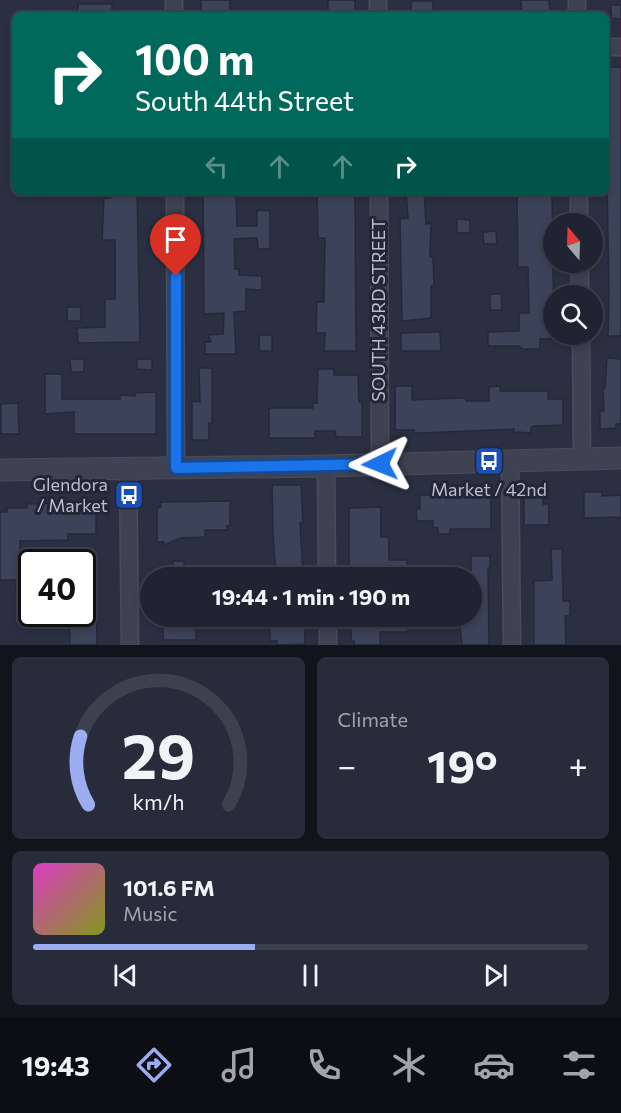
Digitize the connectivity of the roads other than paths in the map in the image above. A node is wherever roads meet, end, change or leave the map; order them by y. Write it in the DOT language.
graph roads {
  1 [pos="175,195"];
  2 [pos="379,195"];
  3 [pos="579,195"];
  4 [pos="579,213"];
  5 [pos="581,345"];
  6 [pos="621,458"];
  7 [pos="582,459"];
  8 [pos="510,460"];
  9 [pos="380,464"];
  10 [pos="326,465"];
  11 [pos="176,468"];
  12 [pos="129,469"];
  13 [pos="0,470"];
  14 [pos="327,567"];
  15 [pos="328,627"];
  16 [pos="130,645"];
  17 [pos="328,645"];
  18 [pos="512,645"];
  1 -- 11 [label="street"];
  2 -- 9 [label="street, SOUTH 43RD STREET"];
  3 -- 4 [label="street"];
  5 -- 7 [label="street"];
  6 -- 7 [label="street"];
  7 -- 8 [label="street"];
  8 -- 9 [label="street"];
  8 -- 18 [label="street"];
  9 -- 10 [label="street"];
  10 -- 11 [label="street"];
  10 -- 14 [label="street"];
  11 -- 12 [label="street"];
  12 -- 13 [label="street"];
  12 -- 16 [label="street"];
  15 -- 17 [label="street"];
}
